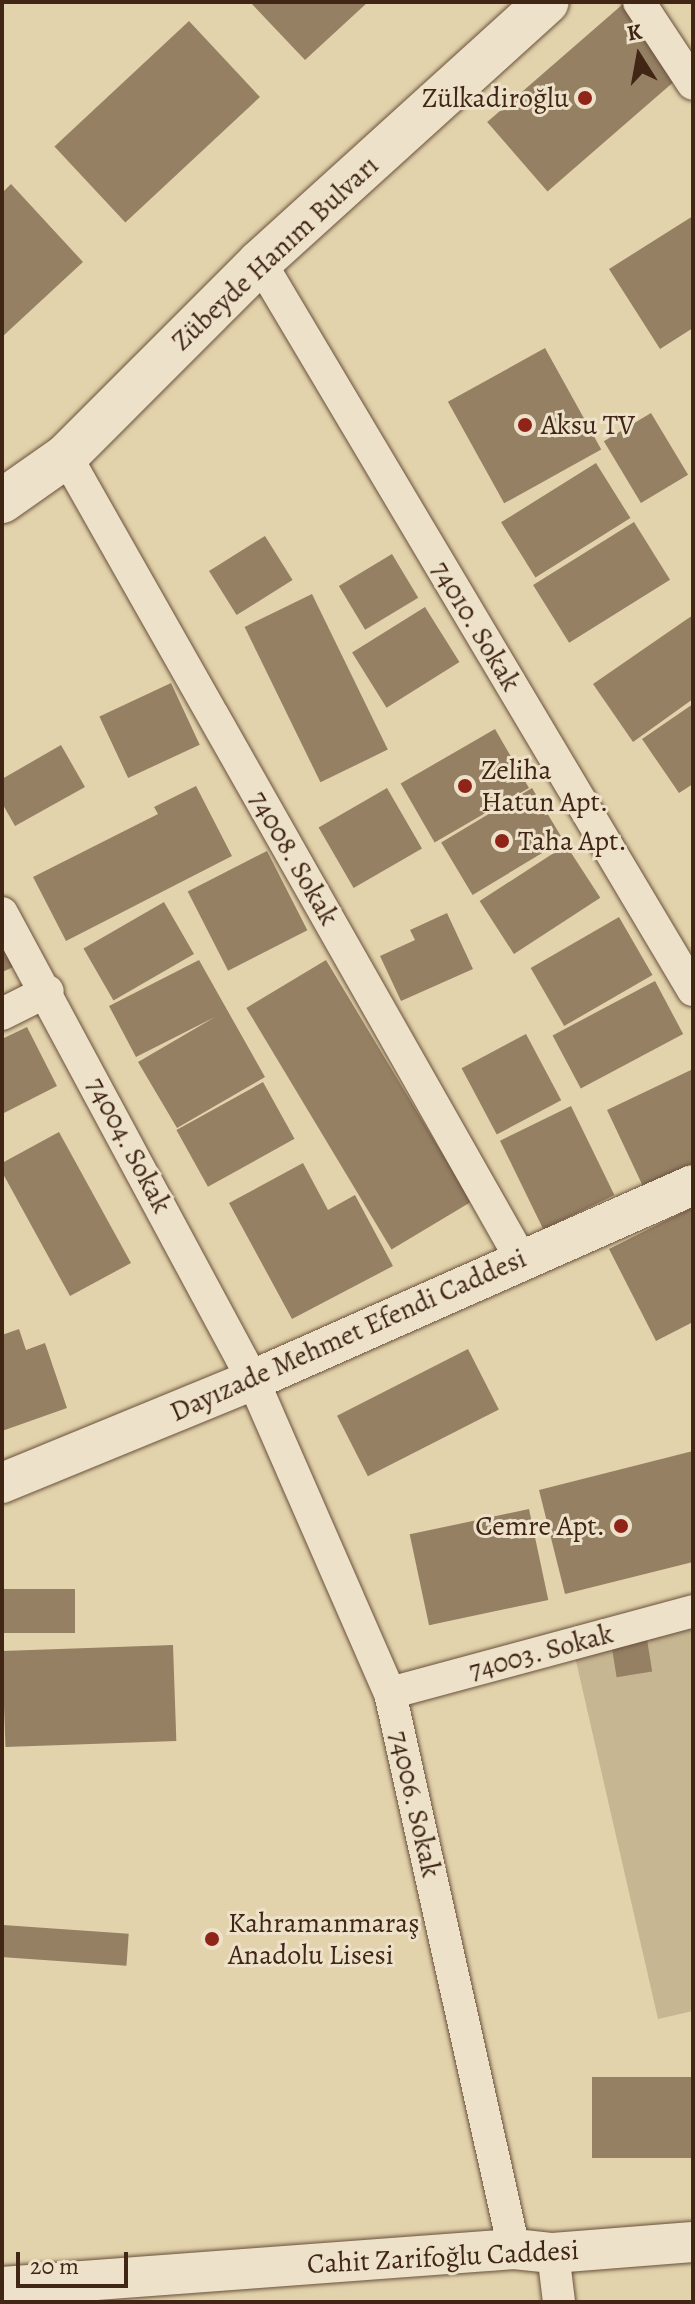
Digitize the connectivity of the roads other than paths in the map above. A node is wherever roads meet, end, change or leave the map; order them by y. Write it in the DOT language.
graph roads {
  1 [pos="547,2"];
  2 [pos="639,2"];
  3 [pos="693,84"];
  4 [pos="260,262"];
  5 [pos="66,456"];
  6 [pos="2,501"];
  7 [pos="2,913"];
  8 [pos="693,990"];
  9 [pos="48,991"];
  10 [pos="2,1014"];
  11 [pos="693,1185"];
  12 [pos="521,1259"];
  13 [pos="253,1380"];
  14 [pos="2,1483"];
  15 [pos="693,1611"];
  16 [pos="390,1693"];
  17 [pos="693,2242"];
  18 [pos="514,2249"];
  19 [pos="553,2253"];
  20 [pos="2,2287"];
  21 [pos="148,2289"];
  22 [pos="559,2302"];
  1 -- 4 [label="main road, Zübeyde Hanım Bulvarı"];
  2 -- 3 [label="street"];
  4 -- 5 [label="main road, Zübeyde Hanım Bulvarı"];
  4 -- 8 [label="street, 74010. Sokak"];
  5 -- 6 [label="main road, Zübeyde Hanım Bulvarı"];
  5 -- 12 [label="street, 74008. Sokak"];
  7 -- 9 [label="street, 74004. Sokak"];
  9 -- 10 [label="street"];
  9 -- 13 [label="street, 74004. Sokak"];
  11 -- 12 [label="street, Dayızade Mehmet Efendi Caddesi"];
  12 -- 13 [label="street, Dayızade Mehmet Efendi Caddesi"];
  13 -- 14 [label="street, Dayızade Mehmet Efendi Caddesi"];
  13 -- 16 [label="street, 74006. Sokak"];
  15 -- 16 [label="street, 74003. Sokak"];
  16 -- 18 [label="street, 74006. Sokak"];
  17 -- 19 [label="street, Cahit Zarifoğlu Caddesi"];
  18 -- 19 [label="street, Cahit Zarifoğlu Caddesi"];
  18 -- 21 [label="street, Cahit Zarifoğlu Caddesi"];
  19 -- 22 [label="street"];
  20 -- 21 [label="street, Cahit Zarifoğlu Caddesi"];
}
